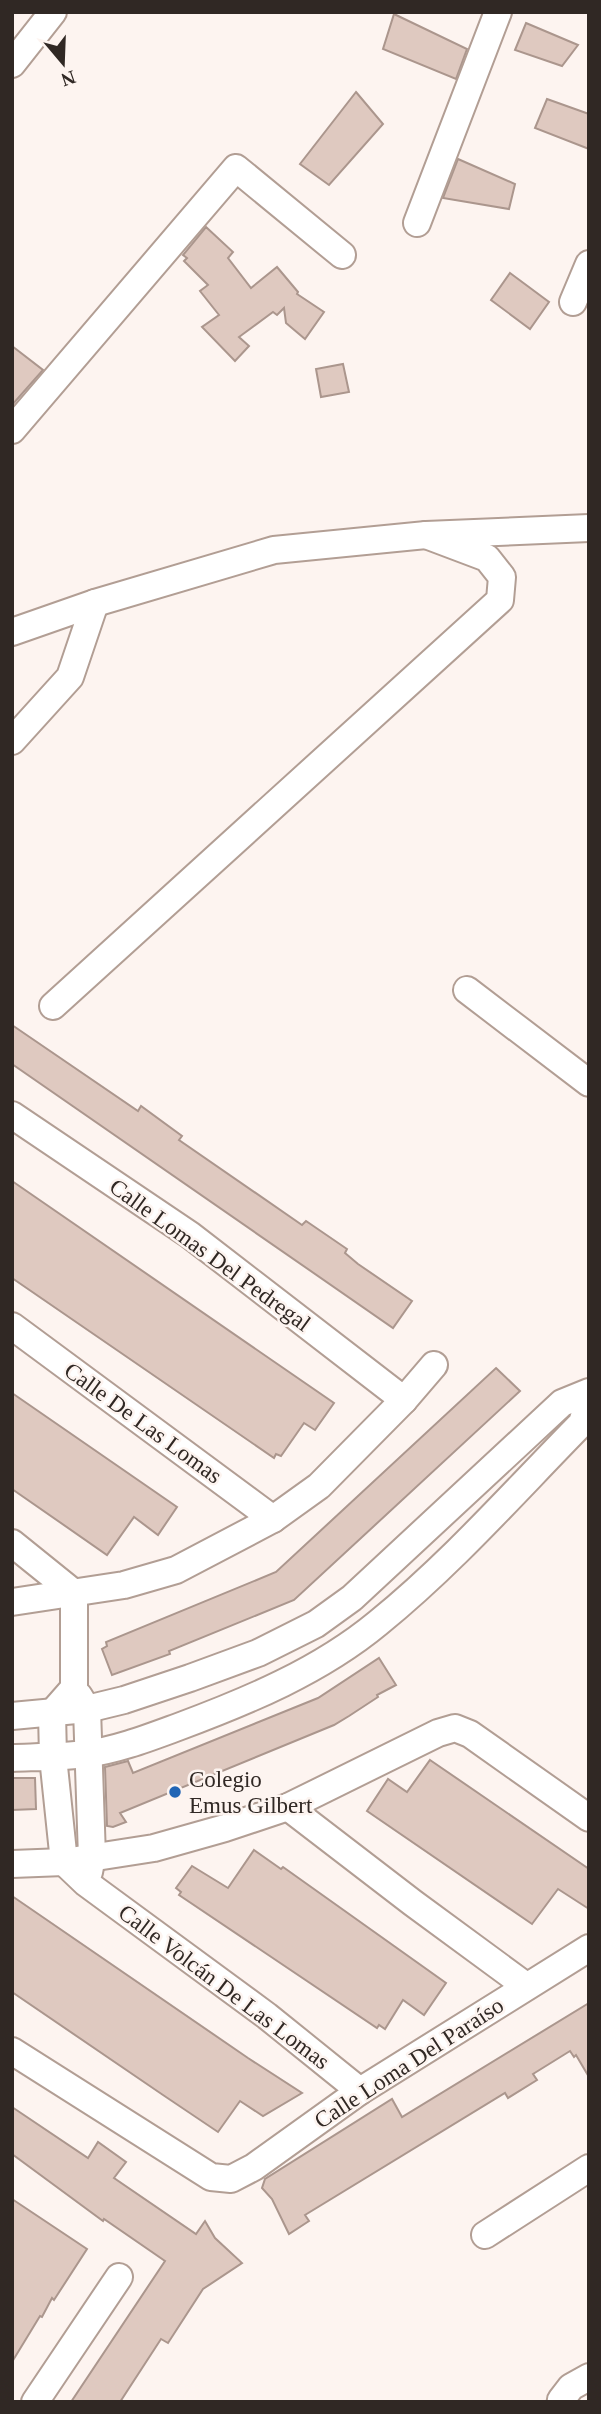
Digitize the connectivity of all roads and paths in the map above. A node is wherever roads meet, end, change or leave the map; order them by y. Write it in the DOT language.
graph roads {
  1 [pos="53,12"];
  2 [pos="498,12"];
  3 [pos="12,64"];
  4 [pos="417,223"];
  5 [pos="342,255"];
  6 [pos="589,264"];
  7 [pos="573,302"];
  8 [pos="12,430"];
  9 [pos="589,528"];
  10 [pos="426,534"];
  11 [pos="95,603"];
  12 [pos="12,632"];
  13 [pos="12,741"];
  14 [pos="467,990"];
  15 [pos="53,1006"];
  16 [pos="589,1083"];
  17 [pos="12,1115"];
  18 [pos="12,1326"];
  19 [pos="434,1365"];
  20 [pos="589,1392"];
  21 [pos="404,1400"];
  22 [pos="562,1403"];
  23 [pos="587,1417"];
  24 [pos="273,1520"];
  25 [pos="12,1543"];
  26 [pos="74,1593"];
  27 [pos="12,1602"];
  28 [pos="80,1698"];
  29 [pos="52,1713"];
  30 [pos="12,1716"];
  31 [pos="89,1754"];
  32 [pos="53,1757"];
  33 [pos="12,1758"];
  34 [pos="288,1807"];
  35 [pos="589,1818"];
  36 [pos="92,1857"];
  37 [pos="64,1862"];
  38 [pos="12,1864"];
  39 [pos="86,1884"];
  40 [pos="589,1948"];
  41 [pos="526,1986"];
  42 [pos="12,2051"];
  43 [pos="360,2091"];
  44 [pos="589,2168"];
  45 [pos="485,2235"];
  46 [pos="119,2277"];
  47 [pos="589,2377"];
  48 [pos="562,2401"];
  49 [pos="35,2402"];
  1 -- 3 [label="street"];
  2 -- 4 [label="street"];
  5 -- 8 [label="street"];
  6 -- 7 [label="street"];
  9 -- 10 [label="street"];
  10 -- 11 [label="street"];
  10 -- 15 [label="street"];
  11 -- 12 [label="street"];
  11 -- 13 [label="street"];
  14 -- 16 [label="street"];
  17 -- 21 [label="street, Calle Lomas Del Pedregal"];
  18 -- 24 [label="street, Calle De Las Lomas"];
  19 -- 21 [label="street"];
  20 -- 22 [label="street"];
  21 -- 24 [label="street"];
  22 -- 23 [label="street"];
  22 -- 28 [label="street"];
  23 -- 31 [label="street"];
  24 -- 26 [label="street"];
  25 -- 26 [label="street"];
  26 -- 27 [label="street"];
  26 -- 28 [label="street"];
  28 -- 29 [label="street"];
  28 -- 31 [label="street"];
  29 -- 30 [label="street"];
  29 -- 32 [label="street"];
  31 -- 32 [label="street"];
  31 -- 36 [label="street"];
  32 -- 33 [label="street"];
  32 -- 37 [label="street"];
  34 -- 35 [label="street"];
  34 -- 36 [label="street"];
  34 -- 41 [label="street"];
  36 -- 37 [label="street"];
  36 -- 39 [label="street"];
  37 -- 38 [label="street"];
  37 -- 39 [label="street, Calle Volcán De Las Lomas"];
  39 -- 43 [label="street, Calle Volcán De Las Lomas"];
  40 -- 41 [label="street, Calle Loma Del Paraíso"];
  41 -- 43 [label="street, Calle Loma Del Paraíso"];
  42 -- 43 [label="street, Calle Loma Del Paraíso"];
  44 -- 45 [label="street"];
  46 -- 49 [label="street"];
  47 -- 48 [label="street"];
}
